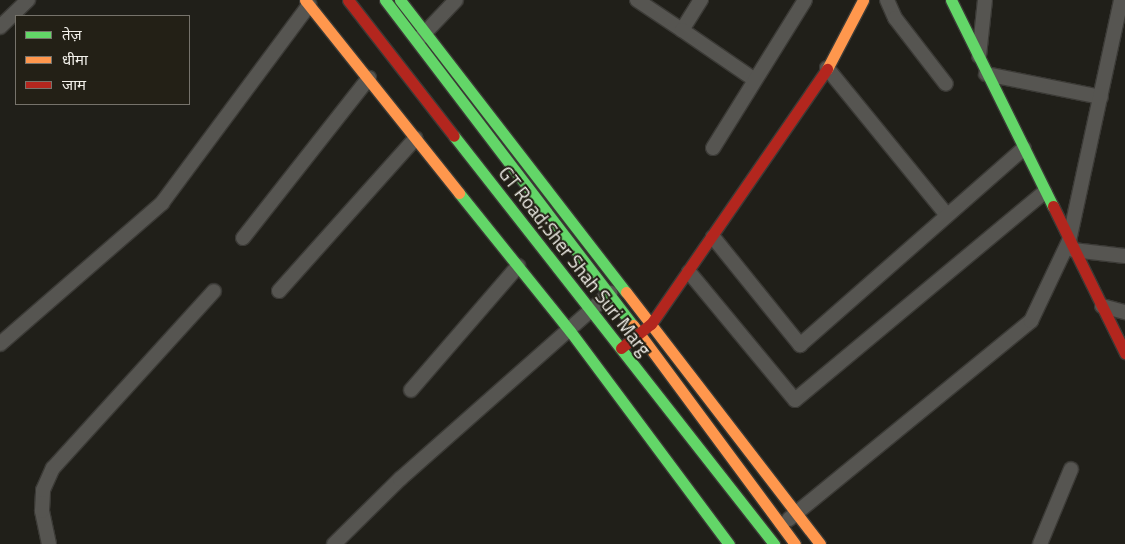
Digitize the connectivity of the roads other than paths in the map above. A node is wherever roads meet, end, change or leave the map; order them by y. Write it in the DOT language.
graph roads {
  1 [pos="28,0"];
  2 [pos="348,0"];
  3 [pos="385,0"];
  4 [pos="400,0"];
  5 [pos="456,0"];
  6 [pos="637,0"];
  7 [pos="701,0"];
  8 [pos="805,0"];
  9 [pos="864,0"];
  10 [pos="887,0"];
  11 [pos="951,0"];
  12 [pos="985,0"];
  13 [pos="1121,0"];
  14 [pos="307,2"];
  15 [pos="0,26"];
  16 [pos="682,30"];
  17 [pos="421,38"];
  18 [pos="978,56"];
  19 [pos="827,68"];
  20 [pos="986,74"];
  21 [pos="369,78"];
  22 [pos="755,80"];
  23 [pos="946,84"];
  24 [pos="1101,97"];
  25 [pos="416,138"];
  26 [pos="713,148"];
  27 [pos="1024,148"];
  28 [pos="1045,192"];
  29 [pos="947,215"];
  30 [pos="243,238"];
  31 [pos="712,238"];
  32 [pos="1071,246"];
  33 [pos="1124,253"];
  34 [pos="518,266"];
  35 [pos="689,272"];
  36 [pos="214,291"];
  37 [pos="279,291"];
  38 [pos="610,293"];
  39 [pos="1102,306"];
  40 [pos="592,310"];
  41 [pos="1125,312"];
  42 [pos="651,324"];
  43 [pos="570,331"];
  44 [pos="641,335"];
  45 [pos="2,337"];
  46 [pos="621,348"];
  47 [pos="1125,353"];
  48 [pos="410,390"];
  49 [pos="1071,469"];
  50 [pos="796,514"];
  51 [pos="781,526"];
  52 [pos="49,544"];
  53 [pos="334,544"];
  54 [pos="728,544"];
  55 [pos="774,544"];
  56 [pos="795,544"];
  57 [pos="820,544"];
  58 [pos="1040,544"];
  1 -- 15 [label="street"];
  2 -- 40 [label="main road, GT Road;Sher Shah Suri Marg"];
  3 -- 17 [label="main road, GT Road;Sher Shah Suri Marg"];
  4 -- 17 [label="main road"];
  5 -- 17 [label="street"];
  6 -- 16 [label="street"];
  7 -- 16 [label="street"];
  8 -- 22 [label="street"];
  9 -- 19 [label="main road"];
  10 -- 23 [label="street"];
  11 -- 18 [label="main road"];
  12 -- 18 [label="street"];
  13 -- 24 [label="street"];
  14 -- 21 [label="main road"];
  14 -- 45 [label="street"];
  16 -- 22 [label="street"];
  17 -- 38 [label="main road, GT Road;Sher Shah Suri Marg"];
  17 -- 42 [label="main road"];
  18 -- 20 [label="main road"];
  19 -- 29 [label="street"];
  19 -- 31 [label="main road"];
  20 -- 24 [label="street"];
  20 -- 27 [label="main road"];
  21 -- 25 [label="main road"];
  21 -- 30 [label="street"];
  22 -- 26 [label="street"];
  24 -- 32 [label="street"];
  25 -- 34 [label="main road"];
  25 -- 37 [label="street"];
  27 -- 28 [label="main road"];
  27 -- 29 [label="street"];
  28 -- 32 [label="main road"];
  28 -- 35 [label="street"];
  29 -- 31 [label="street"];
  31 -- 35 [label="main road"];
  32 -- 33 [label="street"];
  32 -- 39 [label="main road"];
  32 -- 50 [label="street"];
  34 -- 43 [label="main road"];
  34 -- 48 [label="street"];
  35 -- 42 [label="main road"];
  36 -- 52 [label="street"];
  38 -- 40 [label="street"];
  38 -- 44 [label="main road, GT Road;Sher Shah Suri Marg"];
  39 -- 41 [label="street"];
  39 -- 47 [label="main road"];
  40 -- 43 [label="street"];
  40 -- 46 [label="main road, GT Road;Sher Shah Suri Marg"];
  42 -- 44 [label="main road"];
  42 -- 50 [label="main road"];
  43 -- 53 [label="street"];
  43 -- 54 [label="main road"];
  44 -- 46 [label="main road"];
  44 -- 51 [label="main road, GT Road;Sher Shah Suri Marg"];
  46 -- 55 [label="main road, GT Road;Sher Shah Suri Marg"];
  49 -- 58 [label="street"];
  50 -- 51 [label="street"];
  50 -- 57 [label="main road"];
  51 -- 56 [label="main road, GT Road;Sher Shah Suri Marg"];
}
